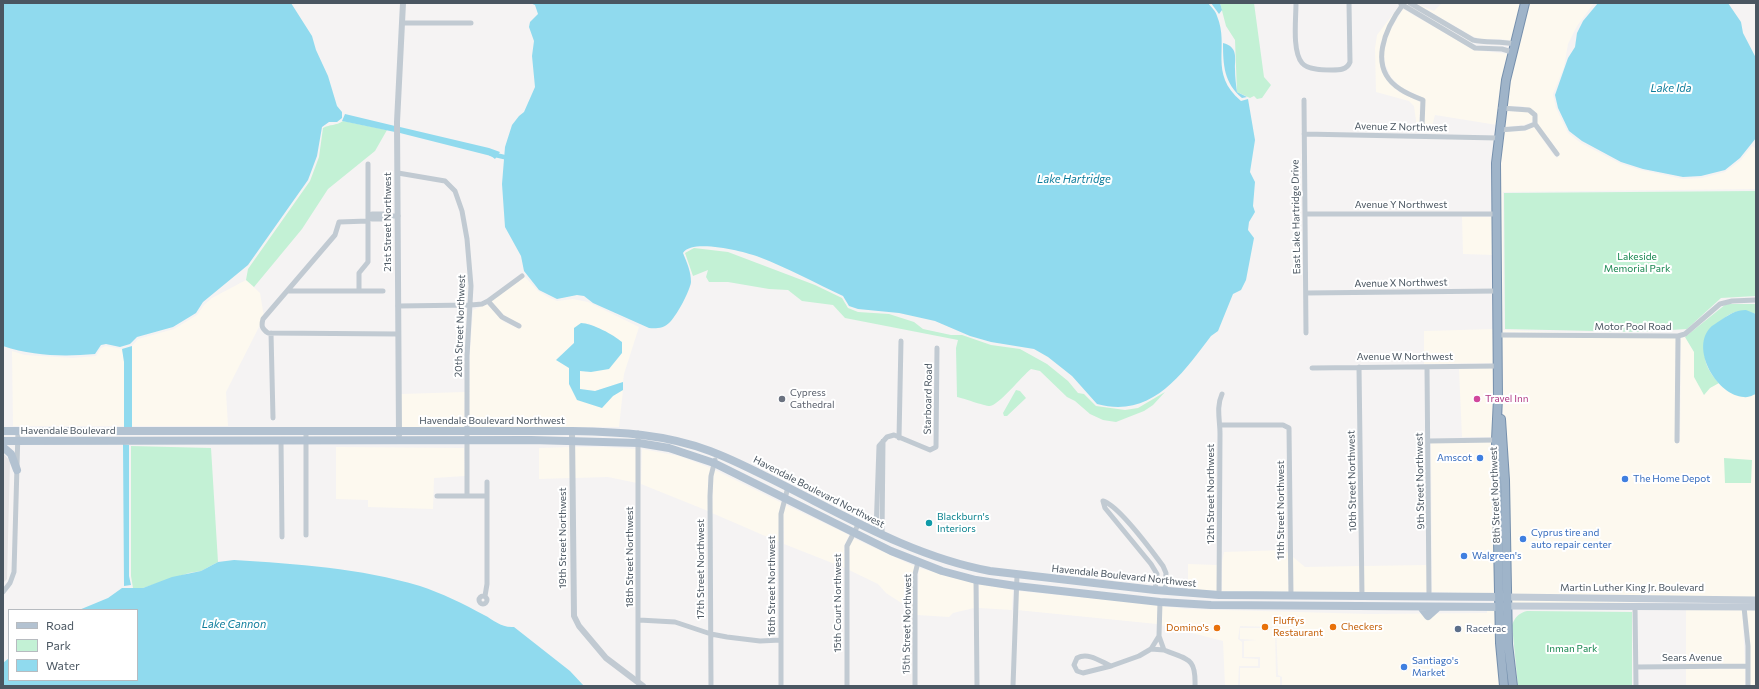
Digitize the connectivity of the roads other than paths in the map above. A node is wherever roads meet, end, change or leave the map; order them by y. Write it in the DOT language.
graph roads {
  1 [pos="403,3"];
  2 [pos="1296,3"];
  3 [pos="1350,3"];
  4 [pos="1410,3"];
  5 [pos="1525,3"];
  6 [pos="1402,4"];
  7 [pos="403,23"];
  8 [pos="471,23"];
  9 [pos="1441,25"];
  10 [pos="1513,48"];
  11 [pos="1304,100"];
  12 [pos="1502,108"];
  13 [pos="1535,124"];
  14 [pos="1422,126"];
  15 [pos="1304,134"];
  16 [pos="1498,134"];
  17 [pos="1557,154"];
  18 [pos="368,164"];
  19 [pos="398,173"];
  20 [pos="1305,214"];
  21 [pos="1496,214"];
  22 [pos="398,216"];
  23 [pos="369,218"];
  24 [pos="522,276"];
  25 [pos="287,291"];
  26 [pos="359,291"];
  27 [pos="383,291"];
  28 [pos="1497,291"];
  29 [pos="1306,293"];
  30 [pos="1756,300"];
  31 [pos="488,301"];
  32 [pos="398,306"];
  33 [pos="471,306"];
  34 [pos="519,326"];
  35 [pos="271,333"];
  36 [pos="1306,333"];
  37 [pos="398,334"];
  38 [pos="1498,335"];
  39 [pos="1678,336"];
  40 [pos="901,341"];
  41 [pos="937,348"];
  42 [pos="1498,366"];
  43 [pos="1359,367"];
  44 [pos="1427,367"];
  45 [pos="1312,368"];
  46 [pos="1222,394"];
  47 [pos="273,418"];
  48 [pos="1220,426"];
  49 [pos="120,430"];
  50 [pos="3,431"];
  51 [pos="18,431"];
  52 [pos="188,431"];
  53 [pos="306,431"];
  54 [pos="399,431"];
  55 [pos="467,431"];
  56 [pos="572,431"];
  57 [pos="638,433"];
  58 [pos="899,438"];
  59 [pos="1500,439"];
  60 [pos="281,440"];
  61 [pos="18,441"];
  62 [pos="132,441"];
  63 [pos="188,441"];
  64 [pos="306,441"];
  65 [pos="399,441"];
  66 [pos="467,441"];
  67 [pos="572,441"];
  68 [pos="1429,441"];
  69 [pos="1677,441"];
  70 [pos="3,442"];
  71 [pos="639,443"];
  72 [pos="3,447"];
  73 [pos="717,454"];
  74 [pos="714,463"];
  75 [pos="17,470"];
  76 [pos="487,482"];
  77 [pos="788,487"];
  78 [pos="437,496"];
  79 [pos="467,496"];
  80 [pos="487,496"];
  81 [pos="786,497"];
  82 [pos="859,524"];
  83 [pos="854,532"];
  84 [pos="879,533"];
  85 [pos="306,535"];
  86 [pos="282,537"];
  87 [pos="918,562"];
  88 [pos="967,567"];
  89 [pos="1017,575"];
  90 [pos="976,580"];
  91 [pos="1016,586"];
  92 [pos="1155,590"];
  93 [pos="1165,591"];
  94 [pos="3,592"];
  95 [pos="1182,592"];
  96 [pos="1219,595"];
  97 [pos="485,596"];
  98 [pos="1291,596"];
  99 [pos="1362,596"];
  100 [pos="1429,596"];
  101 [pos="1503,597"];
  102 [pos="1128,598"];
  103 [pos="1756,600"];
  104 [pos="1160,602"];
  105 [pos="1635,606"];
  106 [pos="1292,607"];
  107 [pos="1362,607"];
  108 [pos="1503,607"];
  109 [pos="1744,607"];
  110 [pos="1756,607"];
  111 [pos="639,620"];
  112 [pos="711,634"];
  113 [pos="1159,636"];
  114 [pos="782,640"];
  115 [pos="1151,649"];
  116 [pos="1164,650"];
  117 [pos="1111,666"];
  118 [pos="1748,666"];
  119 [pos="1636,667"];
  120 [pos="638,681"];
  121 [pos="643,686"];
  122 [pos="711,686"];
  123 [pos="782,686"];
  124 [pos="847,686"];
  125 [pos="915,686"];
  126 [pos="977,686"];
  127 [pos="1012,686"];
  128 [pos="1195,686"];
  129 [pos="1504,686"];
  130 [pos="1513,686"];
  131 [pos="1636,686"];
  132 [pos="1748,686"];
  1 -- 7 [label="street, 21st Street Northwest"];
  2 -- 3 [label="street"];
  4 -- 9 [label="street"];
  5 -- 10 [label="highway, 8th Street Northwest"];
  6 -- 9 [label="street"];
  6 -- 14 [label="street"];
  7 -- 8 [label="street"];
  7 -- 19 [label="street, 21st Street Northwest"];
  9 -- 10 [label="street"];
  10 -- 12 [label="highway, 8th Street Northwest"];
  11 -- 15 [label="street, East Lake Hartridge Drive"];
  12 -- 13 [label="street"];
  12 -- 16 [label="highway, 8th Street Northwest"];
  13 -- 16 [label="street, Avenue Z Northwest"];
  13 -- 17 [label="street"];
  15 -- 16 [label="street, Avenue Z Northwest"];
  15 -- 20 [label="street, East Lake Hartridge Drive"];
  16 -- 21 [label="highway, 8th Street Northwest"];
  18 -- 23 [label="street"];
  19 -- 22 [label="street, 21st Street Northwest"];
  19 -- 33 [label="street, 20th Street Northwest"];
  20 -- 21 [label="street, Avenue Y Northwest"];
  20 -- 29 [label="street, East Lake Hartridge Drive"];
  21 -- 28 [label="highway, 8th Street Northwest"];
  22 -- 23 [label="street"];
  22 -- 32 [label="street, 21st Street Northwest"];
  23 -- 25 [label="street"];
  23 -- 26 [label="street"];
  24 -- 31 [label="street"];
  25 -- 26 [label="street"];
  25 -- 35 [label="street"];
  26 -- 27 [label="street"];
  28 -- 29 [label="street, Avenue X Northwest"];
  28 -- 38 [label="highway, 8th Street Northwest"];
  29 -- 36 [label="street, East Lake Hartridge Drive"];
  30 -- 39 [label="street, Motor Pool Road"];
  31 -- 33 [label="street"];
  31 -- 34 [label="street"];
  32 -- 33 [label="street"];
  32 -- 37 [label="street, 21st Street Northwest"];
  33 -- 55 [label="street, 20th Street Northwest"];
  35 -- 37 [label="street"];
  35 -- 47 [label="street"];
  37 -- 54 [label="street, 21st Street Northwest"];
  38 -- 39 [label="street, Motor Pool Road"];
  38 -- 42 [label="highway, 8th Street Northwest"];
  39 -- 69 [label="street"];
  40 -- 58 [label="street"];
  41 -- 58 [label="street, Starboard Road"];
  42 -- 44 [label="street, Avenue W Northwest"];
  42 -- 59 [label="highway, 8th Street Northwest"];
  43 -- 44 [label="street, Avenue W Northwest"];
  43 -- 45 [label="street, Avenue W Northwest"];
  43 -- 99 [label="street, 10th Street Northwest"];
  44 -- 68 [label="street, 9th Street Northwest"];
  46 -- 48 [label="street, 12th Street Northwest"];
  48 -- 96 [label="street, 12th Street Northwest"];
  48 -- 98 [label="street, 11th Street Northwest"];
  49 -- 51 [label="main road, Havendale Boulevard"];
  49 -- 52 [label="main road, Havendale Boulevard Northwest"];
  50 -- 51 [label="main road, Havendale Boulevard"];
  51 -- 61 [label="street"];
  52 -- 53 [label="main road, Havendale Boulevard Northwest"];
  52 -- 63 [label="main road"];
  53 -- 54 [label="main road, Havendale Boulevard Northwest"];
  53 -- 64 [label="street"];
  54 -- 55 [label="main road, Havendale Boulevard Northwest"];
  54 -- 65 [label="street, 21st Street Northwest"];
  55 -- 56 [label="main road, Havendale Boulevard Northwest"];
  55 -- 66 [label="street, 20th Street Northwest"];
  56 -- 57 [label="main road, Havendale Boulevard Northwest"];
  56 -- 67 [label="street, 19th Street Northwest"];
  57 -- 71 [label="street, 18th Street Northwest"];
  57 -- 73 [label="main road, Havendale Boulevard Northwest"];
  58 -- 84 [label="street"];
  59 -- 68 [label="street"];
  59 -- 101 [label="highway, 8th Street Northwest"];
  59 -- 101 [label="highway, 8th Street Northwest"];
  60 -- 63 [label="main road, Havendale Boulevard Northwest"];
  60 -- 64 [label="main road, Havendale Boulevard Northwest"];
  60 -- 86 [label="street"];
  61 -- 62 [label="main road, Havendale Boulevard"];
  61 -- 70 [label="main road, Havendale Boulevard"];
  61 -- 75 [label="street"];
  62 -- 63 [label="main road, Havendale Boulevard Northwest"];
  64 -- 65 [label="main road, Havendale Boulevard Northwest"];
  64 -- 85 [label="street"];
  65 -- 66 [label="main road, Havendale Boulevard Northwest"];
  66 -- 67 [label="main road, Havendale Boulevard Northwest"];
  66 -- 79 [label="street, 20th Street Northwest"];
  67 -- 71 [label="main road, Havendale Boulevard Northwest"];
  67 -- 120 [label="street, 19th Street Northwest"];
  68 -- 100 [label="street, 9th Street Northwest"];
  71 -- 74 [label="main road, Havendale Boulevard Northwest"];
  71 -- 111 [label="street, 18th Street Northwest"];
  72 -- 75 [label="main road"];
  73 -- 74 [label="street, 17th Street Northwest"];
  73 -- 77 [label="main road, Havendale Boulevard Northwest"];
  74 -- 81 [label="main road, Havendale Boulevard Northwest"];
  74 -- 112 [label="street, 17th Street Northwest"];
  75 -- 94 [label="street"];
  76 -- 80 [label="street"];
  77 -- 81 [label="street, 16th Street Northwest"];
  77 -- 82 [label="main road, Havendale Boulevard Northwest"];
  78 -- 79 [label="street"];
  79 -- 80 [label="street"];
  80 -- 97 [label="street"];
  81 -- 83 [label="main road, Havendale Boulevard Northwest"];
  81 -- 114 [label="street, 16th Street Northwest"];
  82 -- 83 [label="street, 15th Court Northwest"];
  82 -- 84 [label="main road, Havendale Boulevard Northwest"];
  83 -- 87 [label="main road, Havendale Boulevard Northwest"];
  83 -- 124 [label="street, 15th Court Northwest"];
  84 -- 88 [label="main road, Havendale Boulevard Northwest"];
  87 -- 88 [label="main road"];
  87 -- 90 [label="main road, Havendale Boulevard Northwest"];
  87 -- 125 [label="street, 15th Street Northwest"];
  88 -- 89 [label="main road, Havendale Boulevard Northwest"];
  89 -- 91 [label="street"];
  89 -- 92 [label="main road, Havendale Boulevard Northwest"];
  90 -- 91 [label="main road, Havendale Boulevard Northwest"];
  90 -- 126 [label="street"];
  91 -- 102 [label="main road, Havendale Boulevard Northwest"];
  91 -- 127 [label="street"];
  92 -- 93 [label="main road, Havendale Boulevard Northwest"];
  92 -- 93 [label="street"];
  93 -- 95 [label="main road, Havendale Boulevard Northwest"];
  93 -- 102 [label="main road"];
  95 -- 96 [label="main road, Havendale Boulevard Northwest"];
  95 -- 104 [label="main road"];
  96 -- 98 [label="main road, Havendale Boulevard Northwest"];
  98 -- 99 [label="main road, Havendale Boulevard Northwest"];
  98 -- 106 [label="main road"];
  99 -- 100 [label="main road, Havendale Boulevard Northwest"];
  99 -- 107 [label="main road"];
  100 -- 101 [label="main road, Havendale Boulevard Northwest"];
  101 -- 103 [label="main road, Martin Luther King Jr. Boulevard"];
  101 -- 108 [label="highway, 8th Street Northwest"];
  102 -- 104 [label="main road, Havendale Boulevard Northwest"];
  104 -- 106 [label="main road, Havendale Boulevard Northwest"];
  104 -- 113 [label="street"];
  105 -- 108 [label="main road, Martin Luther King Jr. Boulevard"];
  105 -- 109 [label="main road, Martin Luther King Jr. Boulevard"];
  105 -- 119 [label="street"];
  106 -- 107 [label="main road, Havendale Boulevard Northwest"];
  107 -- 108 [label="main road, Havendale Boulevard Northwest"];
  108 -- 129 [label="highway, 8th Street Northwest"];
  108 -- 130 [label="highway, 8th Street Northwest"];
  109 -- 110 [label="main road, Martin Luther King Jr. Boulevard"];
  109 -- 118 [label="street"];
  111 -- 112 [label="street"];
  111 -- 120 [label="street, 18th Street Northwest"];
  112 -- 114 [label="street"];
  112 -- 122 [label="street, 17th Street Northwest"];
  113 -- 115 [label="street"];
  113 -- 116 [label="street"];
  114 -- 123 [label="street, 16th Street Northwest"];
  115 -- 116 [label="street"];
  115 -- 117 [label="street"];
  116 -- 128 [label="street"];
  117 -- 117 [label="street"];
  118 -- 119 [label="street, Sears Avenue"];
  118 -- 132 [label="street"];
  119 -- 131 [label="street"];
  120 -- 121 [label="street, 19th Street Northwest"];
}
